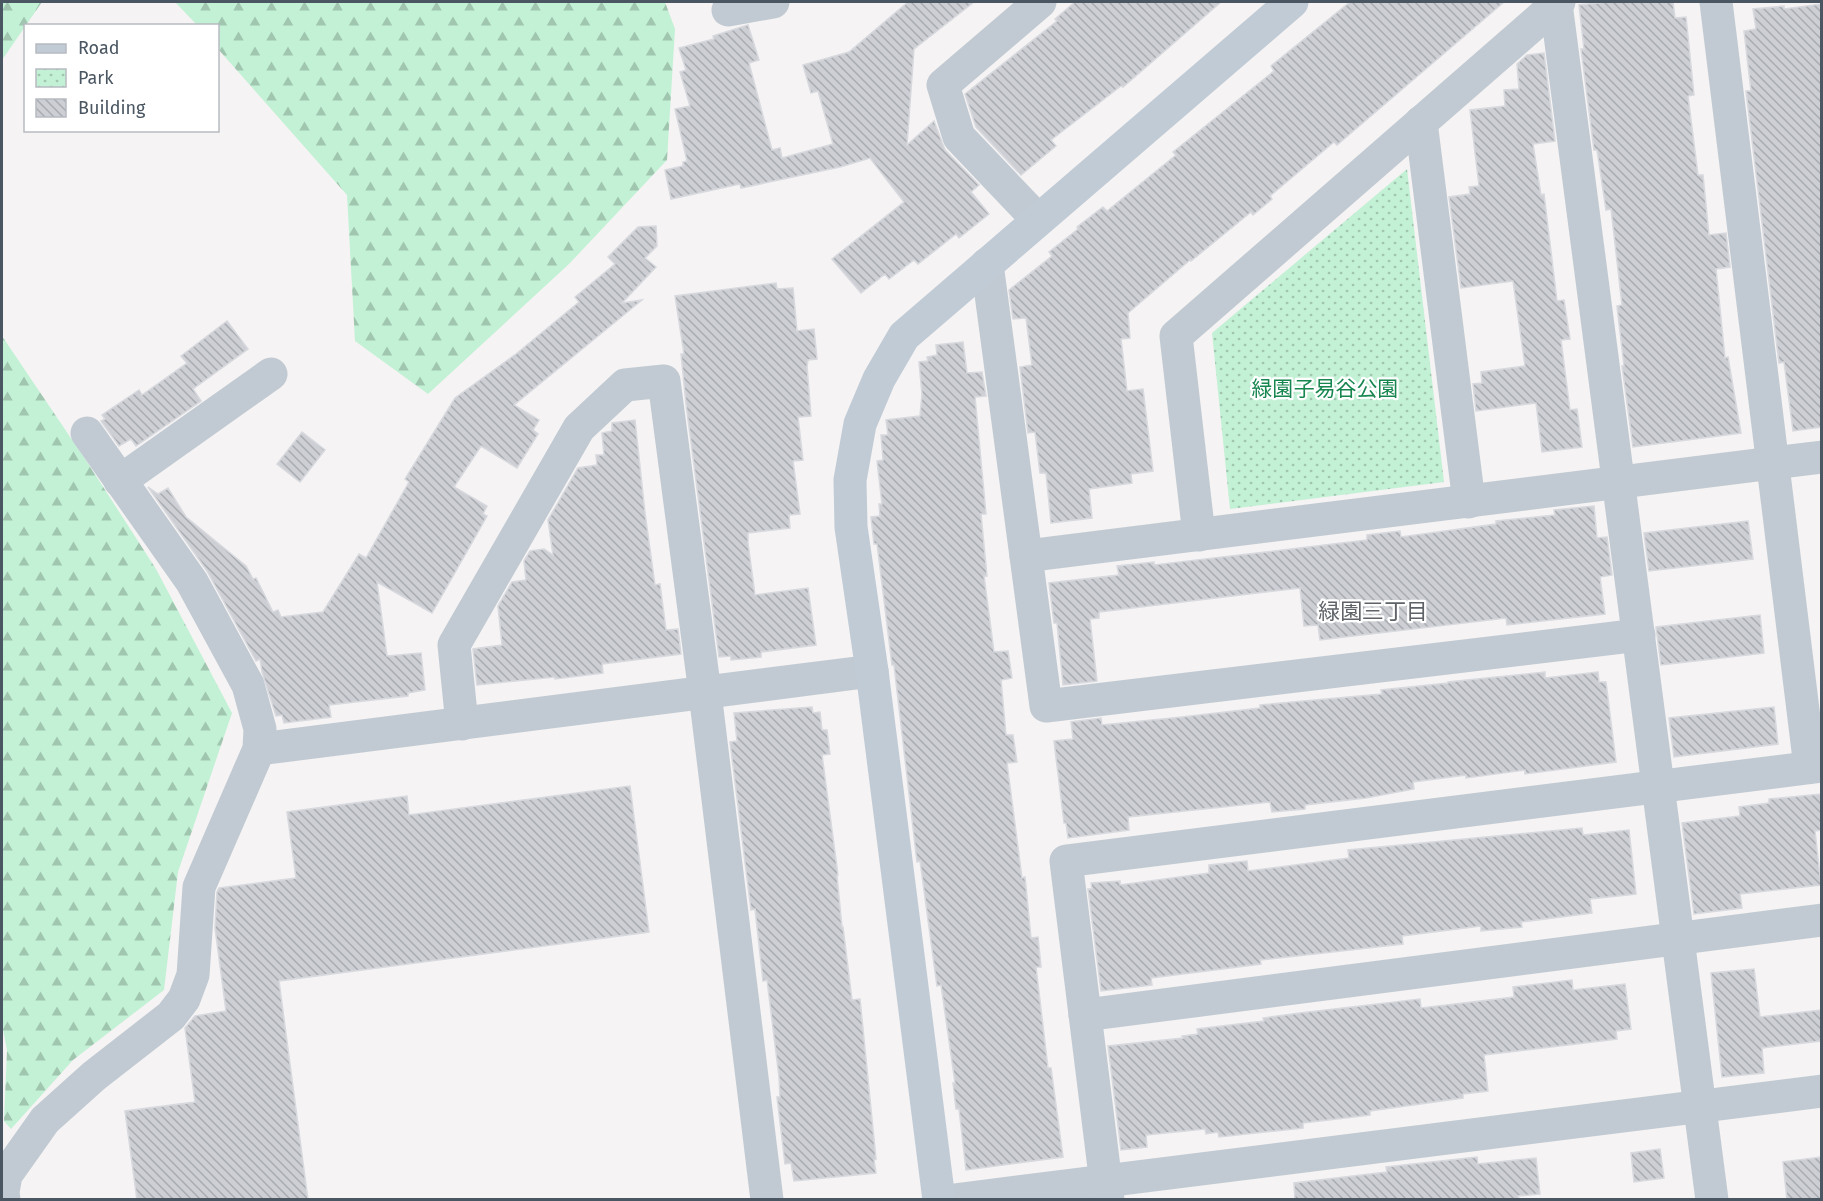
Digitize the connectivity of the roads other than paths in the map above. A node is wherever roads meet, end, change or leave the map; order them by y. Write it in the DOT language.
graph roads {
  1 [pos="773,2"];
  2 [pos="1040,2"];
  3 [pos="1292,2"];
  4 [pos="1556,2"];
  5 [pos="1716,2"];
  6 [pos="728,10"];
  7 [pos="1420,122"];
  8 [pos="1038,220"];
  9 [pos="987,264"];
  10 [pos="271,374"];
  11 [pos="87,433"];
  12 [pos="1821,457"];
  13 [pos="1773,463"];
  14 [pos="120,481"];
  15 [pos="1619,483"];
  16 [pos="1469,502"];
  17 [pos="1199,535"];
  18 [pos="1026,556"];
  19 [pos="1639,635"];
  20 [pos="872,670"];
  21 [pos="705,693"];
  22 [pos="462,724"];
  23 [pos="259,750"];
  24 [pos="1816,767"];
  25 [pos="1659,786"];
  26 [pos="1821,920"];
  27 [pos="1679,937"];
  28 [pos="1085,1015"];
  29 [pos="1821,1091"];
  30 [pos="1701,1106"];
  31 [pos="1107,1190"];
  32 [pos="4,1200"];
  33 [pos="767,1200"];
  34 [pos="939,1200"];
  35 [pos="954,1200"];
  36 [pos="1712,1200"];
  1 -- 6 [label="street"];
  2 -- 8 [label="street"];
  3 -- 8 [label="street"];
  4 -- 7 [label="street"];
  4 -- 15 [label="street"];
  5 -- 13 [label="street"];
  7 -- 16 [label="street"];
  7 -- 17 [label="street"];
  8 -- 9 [label="street"];
  9 -- 18 [label="street"];
  9 -- 20 [label="street"];
  10 -- 14 [label="street"];
  11 -- 14 [label="street"];
  12 -- 13 [label="street"];
  13 -- 15 [label="street"];
  13 -- 24 [label="street"];
  14 -- 23 [label="street"];
  15 -- 16 [label="street"];
  15 -- 19 [label="street"];
  16 -- 17 [label="street"];
  17 -- 18 [label="street"];
  18 -- 19 [label="street"];
  19 -- 25 [label="street"];
  20 -- 21 [label="street"];
  20 -- 34 [label="street"];
  21 -- 22 [label="street"];
  21 -- 22 [label="street"];
  21 -- 33 [label="street"];
  22 -- 23 [label="street"];
  23 -- 32 [label="street"];
  24 -- 25 [label="street"];
  25 -- 27 [label="street"];
  25 -- 28 [label="street"];
  26 -- 27 [label="street"];
  27 -- 28 [label="street"];
  27 -- 30 [label="street"];
  28 -- 31 [label="street"];
  29 -- 30 [label="street"];
  30 -- 31 [label="street"];
  30 -- 36 [label="street"];
  31 -- 35 [label="street"];
}
